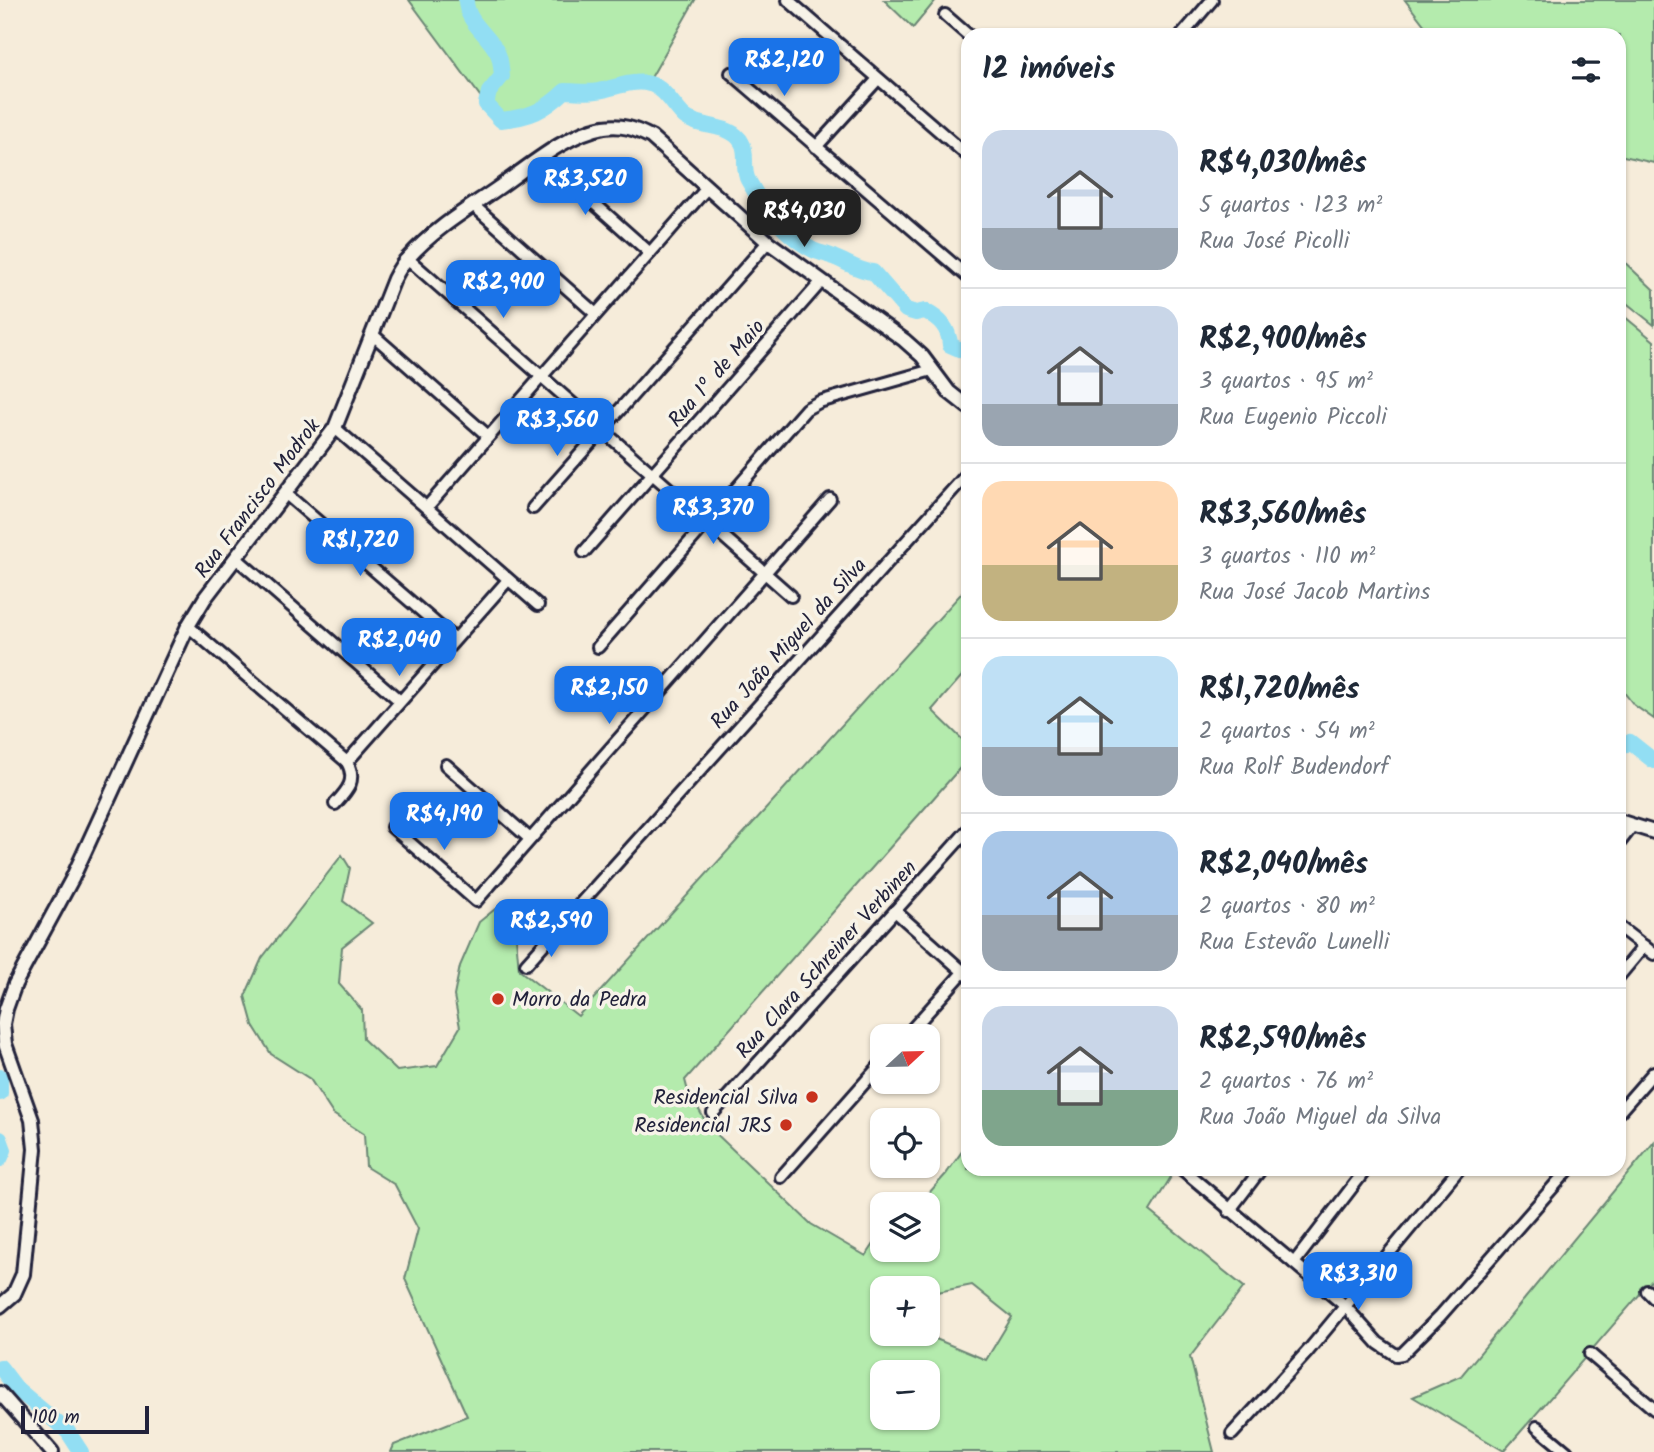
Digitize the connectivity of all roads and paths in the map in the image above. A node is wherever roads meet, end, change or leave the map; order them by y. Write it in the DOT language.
graph roads {
  1 [pos="788,0"];
  2 [pos="1212,0"];
  3 [pos="945,15"];
  4 [pos="1187,28"];
  5 [pos="961,29"];
  6 [pos="731,73"];
  7 [pos="878,79"];
  8 [pos="816,146"];
  9 [pos="961,150"];
  10 [pos="542,158"];
  11 [pos="707,188"];
  12 [pos="474,205"];
  13 [pos="768,242"];
  14 [pos="650,253"];
  15 [pos="407,258"];
  16 [pos="961,271"];
  17 [pos="821,282"];
  18 [pos="596,314"];
  19 [pos="372,334"];
  20 [pos="932,370"];
  21 [pos="542,375"];
  22 [pos="961,401"];
  23 [pos="335,428"];
  24 [pos="604,429"];
  25 [pos="488,436"];
  26 [pos="654,473"];
  27 [pos="961,482"];
  28 [pos="286,494"];
  29 [pos="830,499"];
  30 [pos="427,508"];
  31 [pos="533,508"];
  32 [pos="709,521"];
  33 [pos="584,552"];
  34 [pos="236,558"];
  35 [pos="765,572"];
  36 [pos="508,580"];
  37 [pos="792,596"];
  38 [pos="538,605"];
  39 [pos="188,626"];
  40 [pos="454,639"];
  41 [pos="598,647"];
  42 [pos="400,701"];
  43 [pos="347,762"];
  44 [pos="446,765"];
  45 [pos="335,804"];
  46 [pos="1626,823"];
  47 [pos="1633,825"];
  48 [pos="392,827"];
  49 [pos="1654,832"];
  50 [pos="1626,834"];
  51 [pos="961,838"];
  52 [pos="530,839"];
  53 [pos="895,911"];
  54 [pos="1626,932"];
  55 [pos="1644,946"];
  56 [pos="1654,954"];
  57 [pos="526,964"];
  58 [pos="961,968"];
  59 [pos="1626,968"];
  60 [pos="961,977"];
  61 [pos="917,1024"];
  62 [pos="1654,1072"];
  63 [pos="870,1077"];
  64 [pos="1626,1104"];
  65 [pos="713,1113"];
  66 [pos="1190,1176"];
  67 [pos="1256,1176"];
  68 [pos="1361,1176"];
  69 [pos="1453,1176"];
  70 [pos="1563,1176"];
  71 [pos="781,1177"];
  72 [pos="1229,1211"];
  73 [pos="1294,1263"];
  74 [pos="1343,1305"];
  75 [pos="0,1306"];
  76 [pos="1590,1354"];
  77 [pos="0,1393"];
  78 [pos="1654,1409"];
  79 [pos="1537,1427"];
  80 [pos="1232,1434"];
  81 [pos="52,1452"];
  82 [pos="1567,1452"];
  1 -- 7 [label="street"];
  2 -- 4 [label="street"];
  3 -- 5 [label="street"];
  6 -- 8 [label="street"];
  7 -- 8 [label="street"];
  7 -- 9 [label="street"];
  8 -- 16 [label="street"];
  10 -- 11 [label="street, Rua Francisco Modrok"];
  10 -- 12 [label="street, Rua Francisco Modrok"];
  10 -- 14 [label="street"];
  11 -- 13 [label="street, Rua Francisco Modrok"];
  11 -- 14 [label="street"];
  12 -- 15 [label="street, Rua Francisco Modrok"];
  12 -- 18 [label="street"];
  13 -- 17 [label="street, Rua Francisco Modrok"];
  13 -- 24 [label="street"];
  14 -- 18 [label="street"];
  15 -- 19 [label="street, Rua Francisco Modrok"];
  15 -- 21 [label="street"];
  17 -- 20 [label="street, Rua Francisco Modrok"];
  17 -- 26 [label="street, Rua 1º de Maio"];
  18 -- 21 [label="street"];
  19 -- 23 [label="street, Rua Francisco Modrok"];
  19 -- 25 [label="street"];
  20 -- 22 [label="street, Rua Francisco Modrok"];
  20 -- 32 [label="street"];
  21 -- 24 [label="street"];
  21 -- 25 [label="street"];
  23 -- 28 [label="street, Rua Francisco Modrok"];
  23 -- 30 [label="street"];
  24 -- 26 [label="street"];
  24 -- 31 [label="street"];
  25 -- 30 [label="street"];
  26 -- 32 [label="street"];
  26 -- 33 [label="street, Rua 1º de Maio"];
  27 -- 57 [label="street, Rua João Miguel da Silva"];
  28 -- 34 [label="street, Rua Francisco Modrok"];
  28 -- 40 [label="street"];
  29 -- 35 [label="street"];
  30 -- 36 [label="street"];
  32 -- 35 [label="street"];
  32 -- 41 [label="street"];
  34 -- 39 [label="street, Rua Francisco Modrok"];
  34 -- 42 [label="street"];
  35 -- 37 [label="street"];
  35 -- 52 [label="street"];
  36 -- 38 [label="street"];
  36 -- 40 [label="street"];
  39 -- 43 [label="street"];
  39 -- 75 [label="street, Rua Francisco Modrok"];
  40 -- 42 [label="street"];
  42 -- 43 [label="street"];
  43 -- 45 [label="street"];
  44 -- 52 [label="street"];
  46 -- 47 [label="street"];
  47 -- 49 [label="street"];
  47 -- 50 [label="street"];
  48 -- 52 [label="street"];
  51 -- 53 [label="street, Rua Clara Schreiner Verbinen"];
  53 -- 58 [label="street"];
  53 -- 65 [label="street, Rua Clara Schreiner Verbinen"];
  54 -- 55 [label="street"];
  55 -- 56 [label="street"];
  55 -- 59 [label="street"];
  60 -- 61 [label="street"];
  62 -- 64 [label="street"];
  63 -- 71 [label="street"];
  66 -- 72 [label="street"];
  67 -- 72 [label="street"];
  68 -- 73 [label="street"];
  69 -- 74 [label="street"];
  70 -- 74 [label="street"];
  72 -- 73 [label="street"];
  73 -- 74 [label="street"];
  74 -- 80 [label="street"];
  76 -- 78 [label="street"];
  77 -- 81 [label="street"];
  79 -- 82 [label="street"];
}
